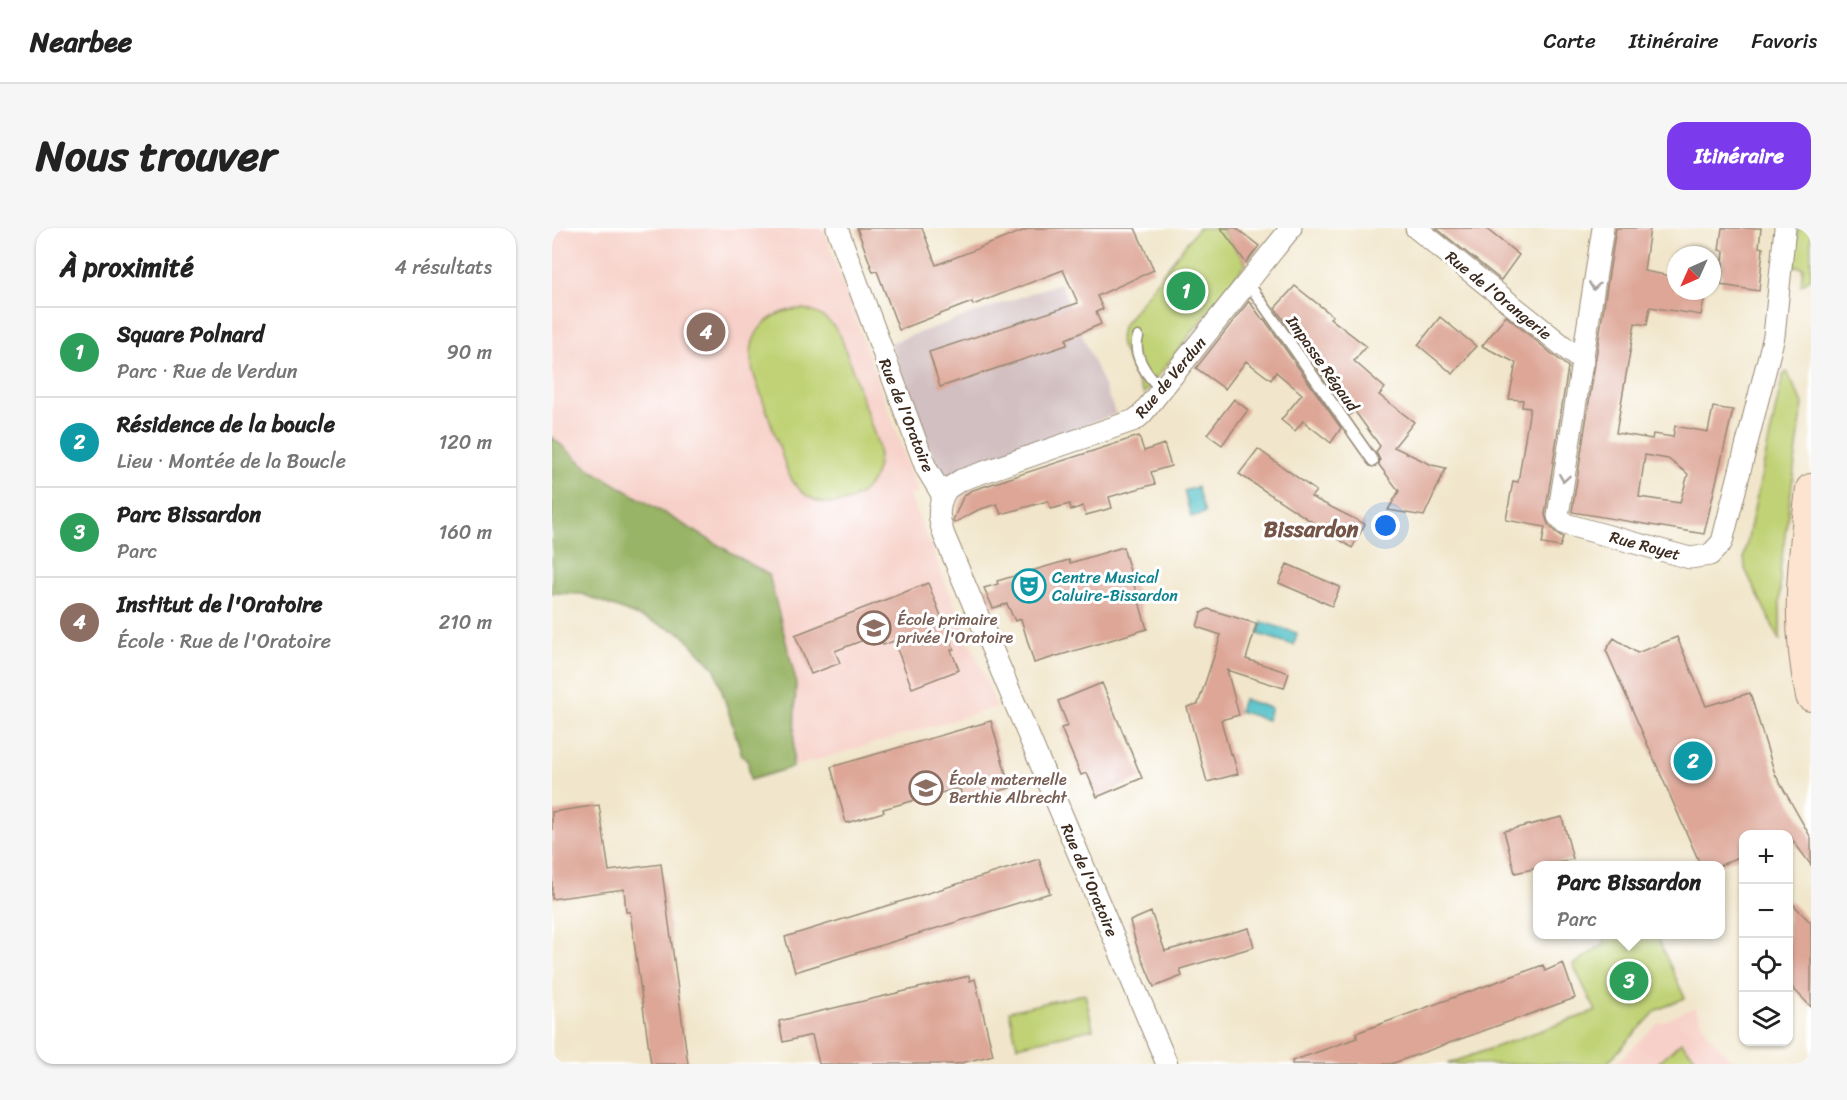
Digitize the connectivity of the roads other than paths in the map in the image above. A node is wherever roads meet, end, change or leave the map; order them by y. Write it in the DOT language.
graph roads {
  1 [pos="837,228"];
  2 [pos="1291,228"];
  3 [pos="1416,228"];
  4 [pos="1603,228"];
  5 [pos="1784,238"];
  6 [pos="1248,283"];
  7 [pos="1138,337"];
  8 [pos="1583,362"];
  9 [pos="1162,389"];
  10 [pos="1374,461"];
  11 [pos="1811,489"];
  12 [pos="943,496"];
  13 [pos="1811,696"];
  14 [pos="1167,1064"];
  1 -- 12 [label="street, Rue de l'Oratoire"];
  2 -- 6 [label="street, Rue de Verdun"];
  3 -- 8 [label="street, Rue de l'Orangerie"];
  4 -- 8 [label="street, Rue Royet, one-way"];
  8 -- 5 [label="street, Rue Royet, one-way"];
  6 -- 9 [label="street, Rue de Verdun"];
  6 -- 10 [label="lane, Impasse Régaud"];
  7 -- 9 [label="lane"];
  9 -- 12 [label="street, Rue de Verdun"];
  11 -- 13 [label="main road"];
  12 -- 14 [label="street, Rue de l'Oratoire"];
}
